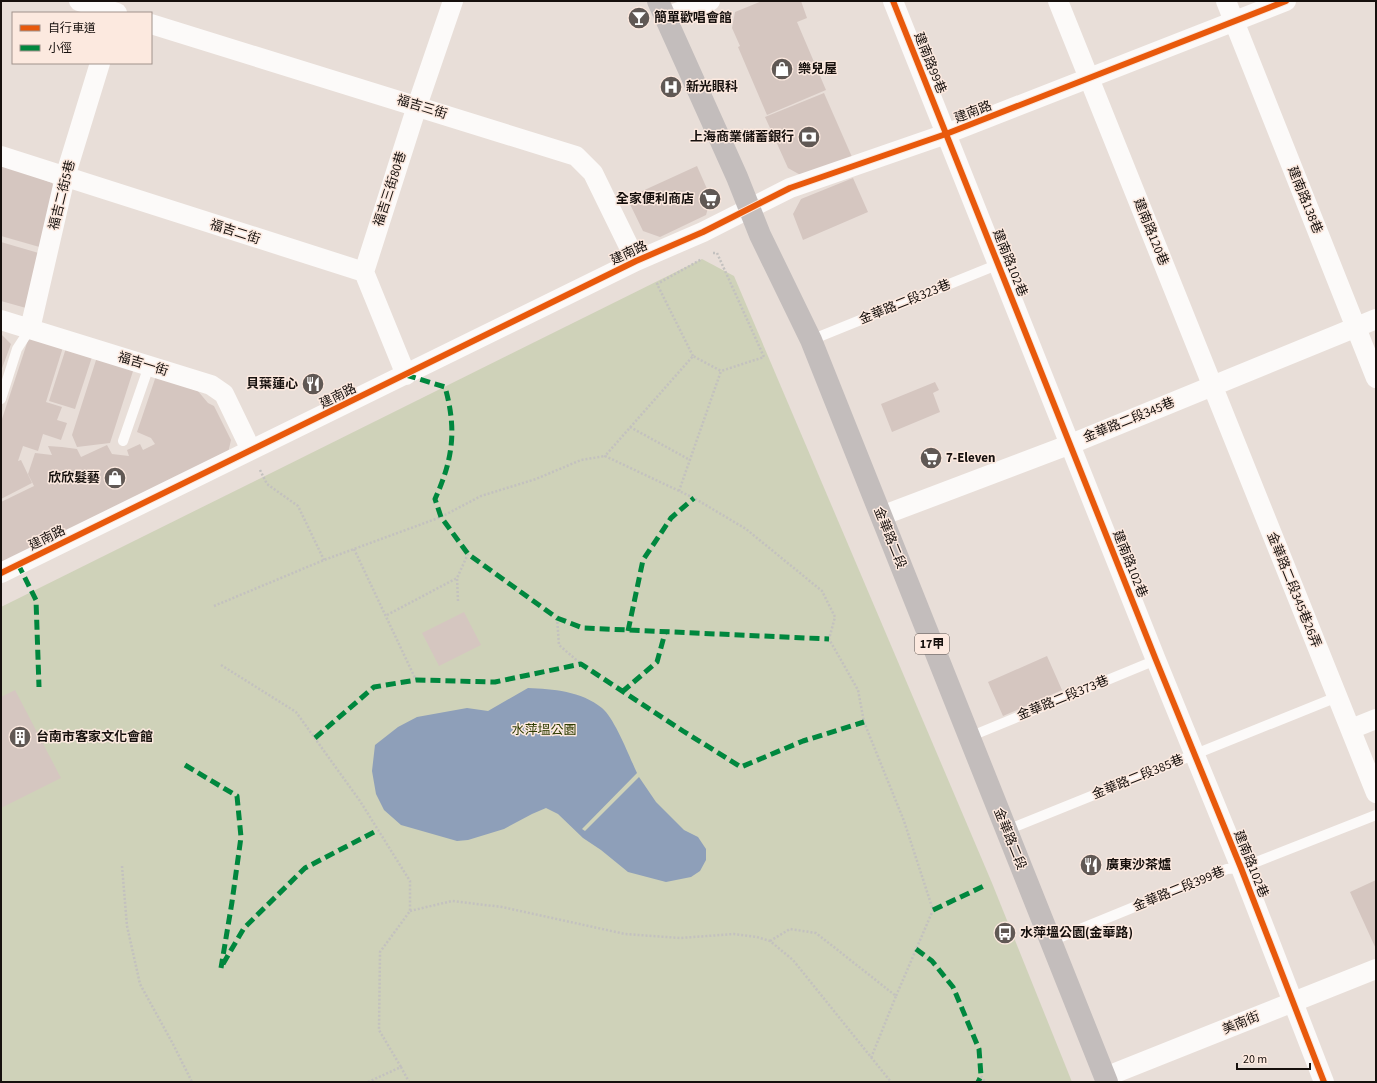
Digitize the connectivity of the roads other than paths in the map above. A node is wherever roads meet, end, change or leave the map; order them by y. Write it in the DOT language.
graph roads {
  1 [pos="79,1"];
  2 [pos="454,1"];
  3 [pos="710,1"];
  4 [pos="893,1"];
  5 [pos="1058,1"];
  6 [pos="1226,1"];
  7 [pos="1286,1"];
  8 [pos="662,9"];
  9 [pos="116,10"];
  10 [pos="1234,22"];
  11 [pos="152,24"];
  12 [pos="100,64"];
  13 [pos="1089,78"];
  14 [pos="417,106"];
  15 [pos="946,134"];
  16 [pos="1,156"];
  17 [pos="65,177"];
  18 [pos="750,209"];
  19 [pos="636,261"];
  20 [pos="999,264"];
  21 [pos="364,272"];
  22 [pos="1376,319"];
  23 [pos="1,320"];
  24 [pos="1356,327"];
  25 [pos="30,329"];
  26 [pos="811,340"];
  27 [pos="149,366"];
  28 [pos="406,375"];
  29 [pos="1376,378"];
  30 [pos="1213,386"];
  31 [pos="1,399"];
  32 [pos="123,441"];
  33 [pos="1071,444"];
  34 [pos="251,450"];
  35 [pos="881,516"];
  36 [pos="1,572"];
  37 [pos="1156,660"];
  38 [pos="1337,696"];
  39 [pos="1376,719"];
  40 [pos="1351,730"];
  41 [pos="969,737"];
  42 [pos="1195,754"];
  43 [pos="1376,793"];
  44 [pos="1376,815"];
  45 [pos="1007,830"];
  46 [pos="1241,868"];
  47 [pos="1051,941"];
  48 [pos="1376,969"];
  49 [pos="1294,1001"];
  50 [pos="1106,1079"];
  51 [pos="1324,1082"];
  1 -- 9 [label="street"];
  2 -- 14 [label="street, 福吉三街80巷"];
  3 -- 8 [label="street"];
  4 -- 15 [label="street, 建南路99巷"];
  5 -- 13 [label="street, 建南路120巷"];
  6 -- 10 [label="street, 建南路138巷"];
  7 -- 10 [label="street, 建南路"];
  8 -- 18 [label="main road, 金華路二段 / 17甲"];
  10 -- 13 [label="street, 建南路"];
  10 -- 24 [label="street, 建南路138巷"];
  11 -- 14 [label="street, 福吉三街"];
  12 -- 17 [label="street, 福吉二街5巷"];
  13 -- 15 [label="street, 建南路"];
  13 -- 30 [label="street, 建南路120巷"];
  14 -- 19 [label="street, 福吉三街"];
  14 -- 21 [label="street, 福吉三街80巷"];
  15 -- 18 [label="street, 建南路"];
  15 -- 20 [label="street, 建南路102巷"];
  16 -- 17 [label="street, 福吉二街"];
  17 -- 21 [label="street, 福吉二街"];
  17 -- 25 [label="street, 福吉二街5巷"];
  18 -- 19 [label="street, 建南路"];
  18 -- 26 [label="main road, 金華路二段 / 17甲"];
  19 -- 28 [label="street, 建南路"];
  20 -- 26 [label="lane, 金華路二段323巷"];
  20 -- 33 [label="street, 建南路102巷"];
  21 -- 28 [label="street"];
  22 -- 24 [label="street, 金華路二段345巷"];
  23 -- 25 [label="street, 福吉一街"];
  24 -- 29 [label="street, 建南路138巷"];
  24 -- 30 [label="street, 金華路二段345巷"];
  25 -- 27 [label="street, 福吉一街"];
  25 -- 31 [label="lane"];
  26 -- 35 [label="main road, 金華路二段 / 17甲"];
  27 -- 32 [label="lane"];
  27 -- 34 [label="street, 福吉一街"];
  28 -- 34 [label="street, 建南路"];
  30 -- 33 [label="street, 金華路二段345巷"];
  30 -- 38 [label="street, 金華路二段345巷26弄"];
  33 -- 35 [label="street, 金華路二段345巷"];
  33 -- 37 [label="street, 建南路102巷"];
  34 -- 36 [label="street, 建南路"];
  35 -- 41 [label="main road, 金華路二段 / 17甲"];
  37 -- 41 [label="lane, 金華路二段373巷"];
  37 -- 42 [label="street, 建南路102巷"];
  38 -- 40 [label="street, 金華路二段345巷26弄"];
  38 -- 42 [label="lane, 金華路二段385巷"];
  39 -- 40 [label="street"];
  40 -- 43 [label="street, 金華路二段345巷26弄"];
  41 -- 45 [label="main road, 金華路二段 / 17甲"];
  42 -- 45 [label="lane, 金華路二段385巷"];
  42 -- 46 [label="street, 建南路102巷"];
  44 -- 46 [label="lane, 金華路二段399巷"];
  45 -- 47 [label="main road, 金華路二段 / 17甲"];
  46 -- 47 [label="lane, 金華路二段399巷"];
  46 -- 49 [label="street, 建南路102巷"];
  47 -- 50 [label="main road, 金華路二段 / 17甲"];
  48 -- 49 [label="street, 美南街"];
  49 -- 50 [label="street, 美南街"];
  49 -- 51 [label="street, 建南路102巷"];
}
